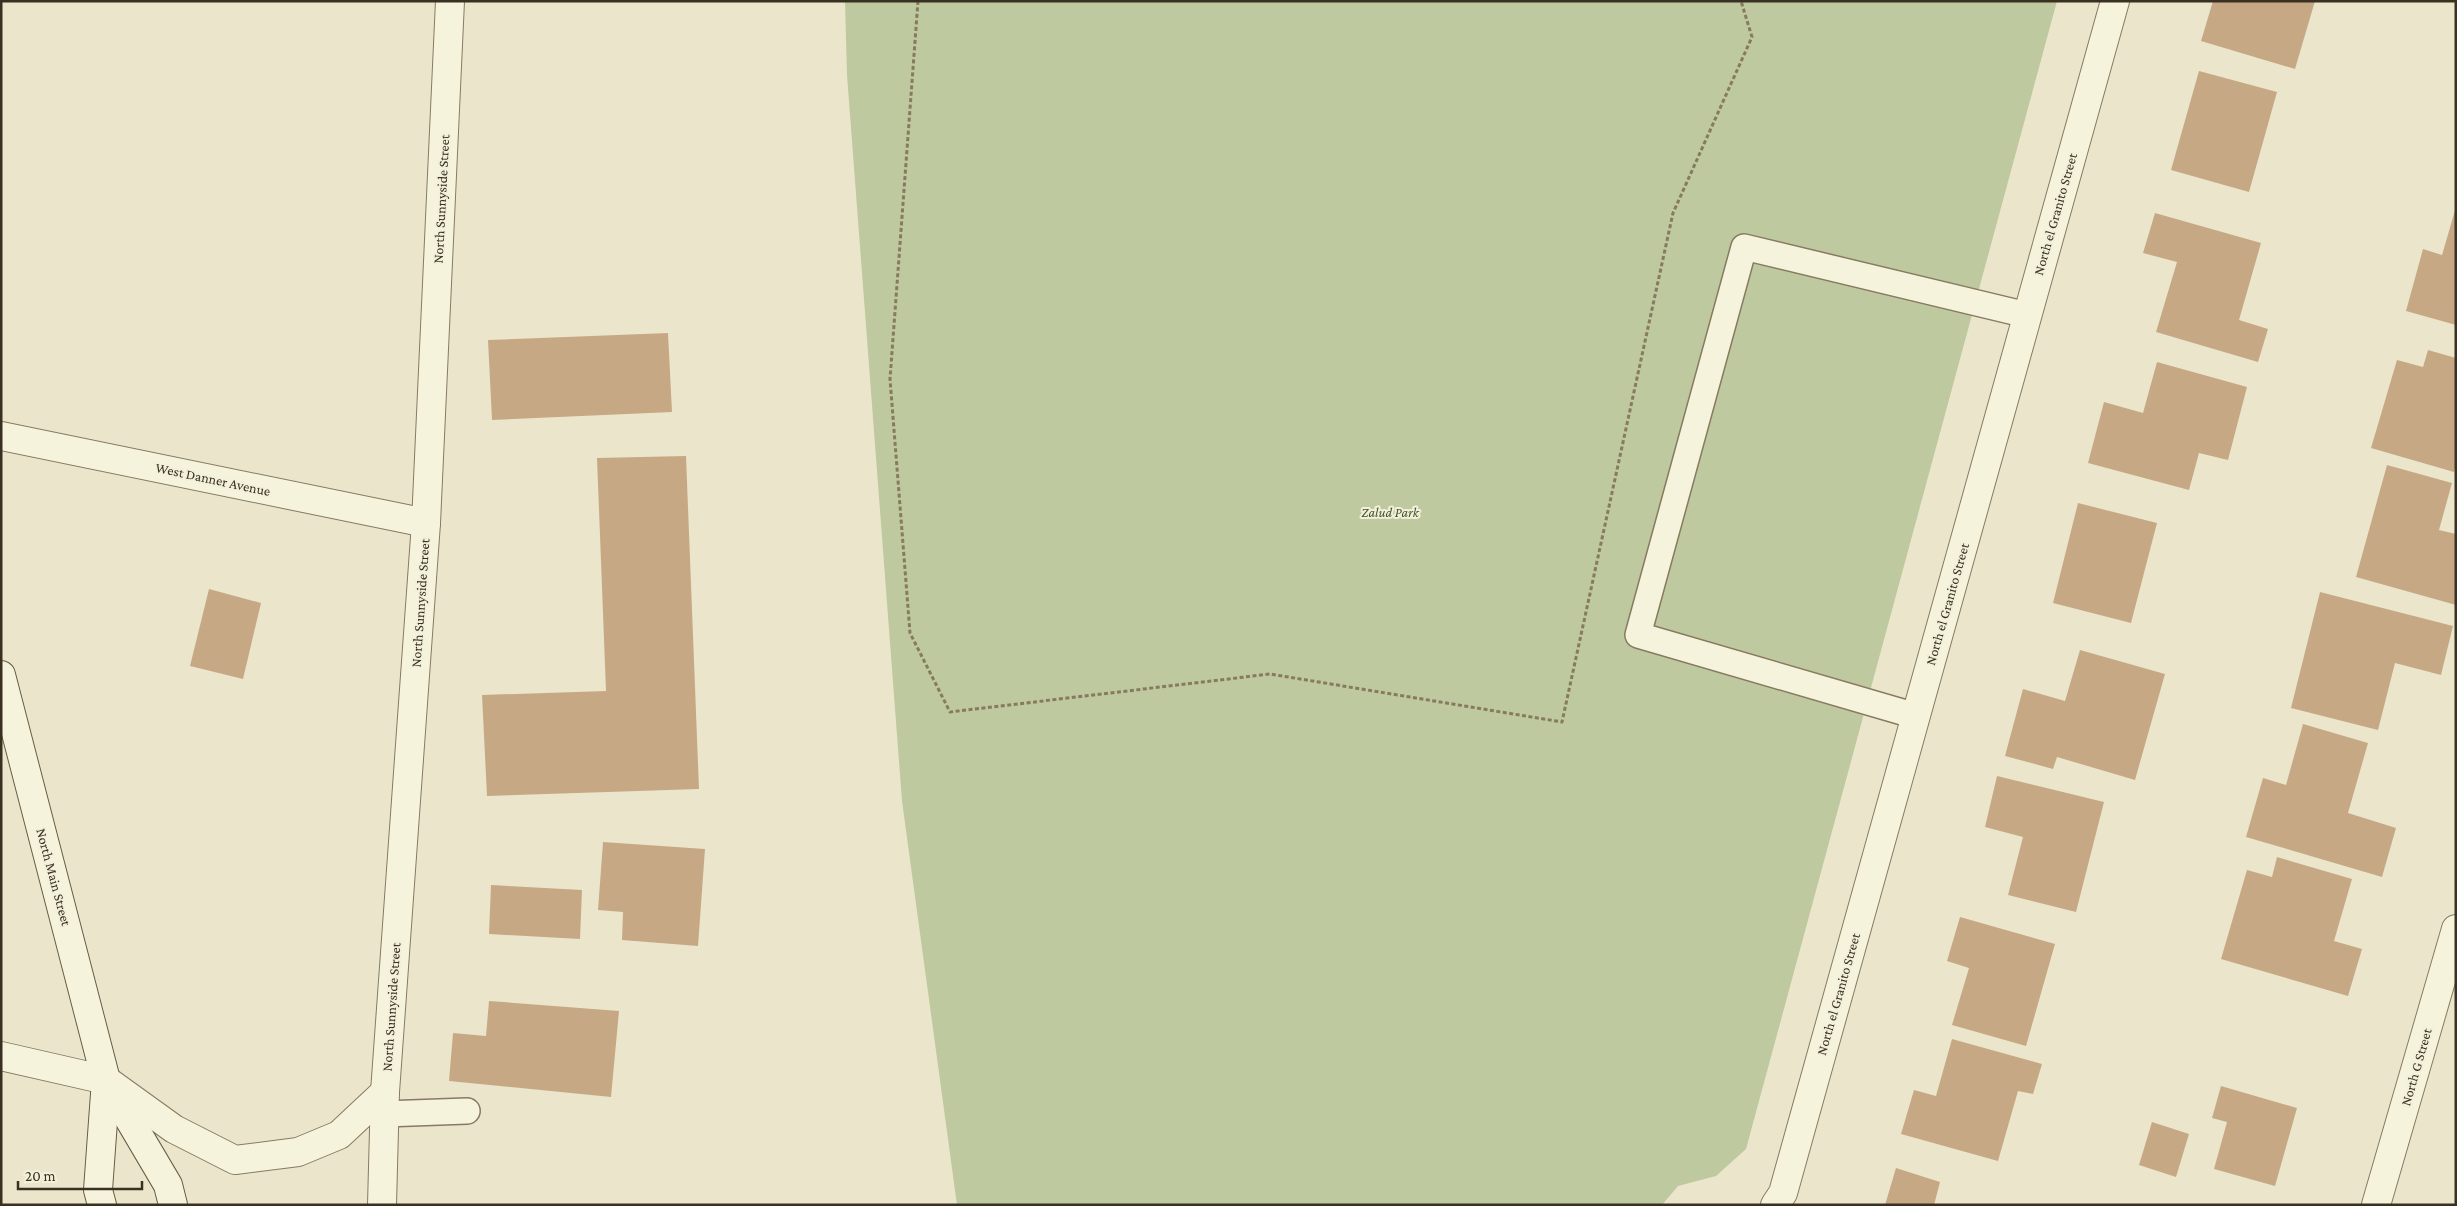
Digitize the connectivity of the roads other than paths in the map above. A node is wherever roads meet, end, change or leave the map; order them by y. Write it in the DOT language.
graph roads {
  1 [pos="450,1"];
  2 [pos="2115,1"];
  3 [pos="2027,315"];
  4 [pos="1,436"];
  5 [pos="426,523"];
  6 [pos="1,675"];
  7 [pos="1916,716"];
  8 [pos="2456,929"];
  9 [pos="1,1056"];
  10 [pos="106,1080"];
  11 [pos="385,1103"];
  12 [pos="467,1111"];
  13 [pos="102,1205"];
  14 [pos="173,1205"];
  15 [pos="382,1205"];
  16 [pos="1776,1205"];
  17 [pos="2376,1205"];
  1 -- 5 [label="street, North Sunnyside Street"];
  2 -- 3 [label="street, North el Granito Street"];
  3 -- 7 [label="street, North el Granito Street"];
  3 -- 7 [label="lane"];
  4 -- 5 [label="street, West Danner Avenue"];
  5 -- 11 [label="street, North Sunnyside Street"];
  6 -- 10 [label="street, North Main Street"];
  7 -- 16 [label="street, North el Granito Street"];
  8 -- 17 [label="street, North G Street"];
  9 -- 10 [label="street"];
  10 -- 11 [label="street"];
  10 -- 13 [label="street, North Main Street"];
  10 -- 14 [label="street, North Main Street"];
  11 -- 12 [label="lane"];
  11 -- 15 [label="street, North Sunnyside Street"];
}
